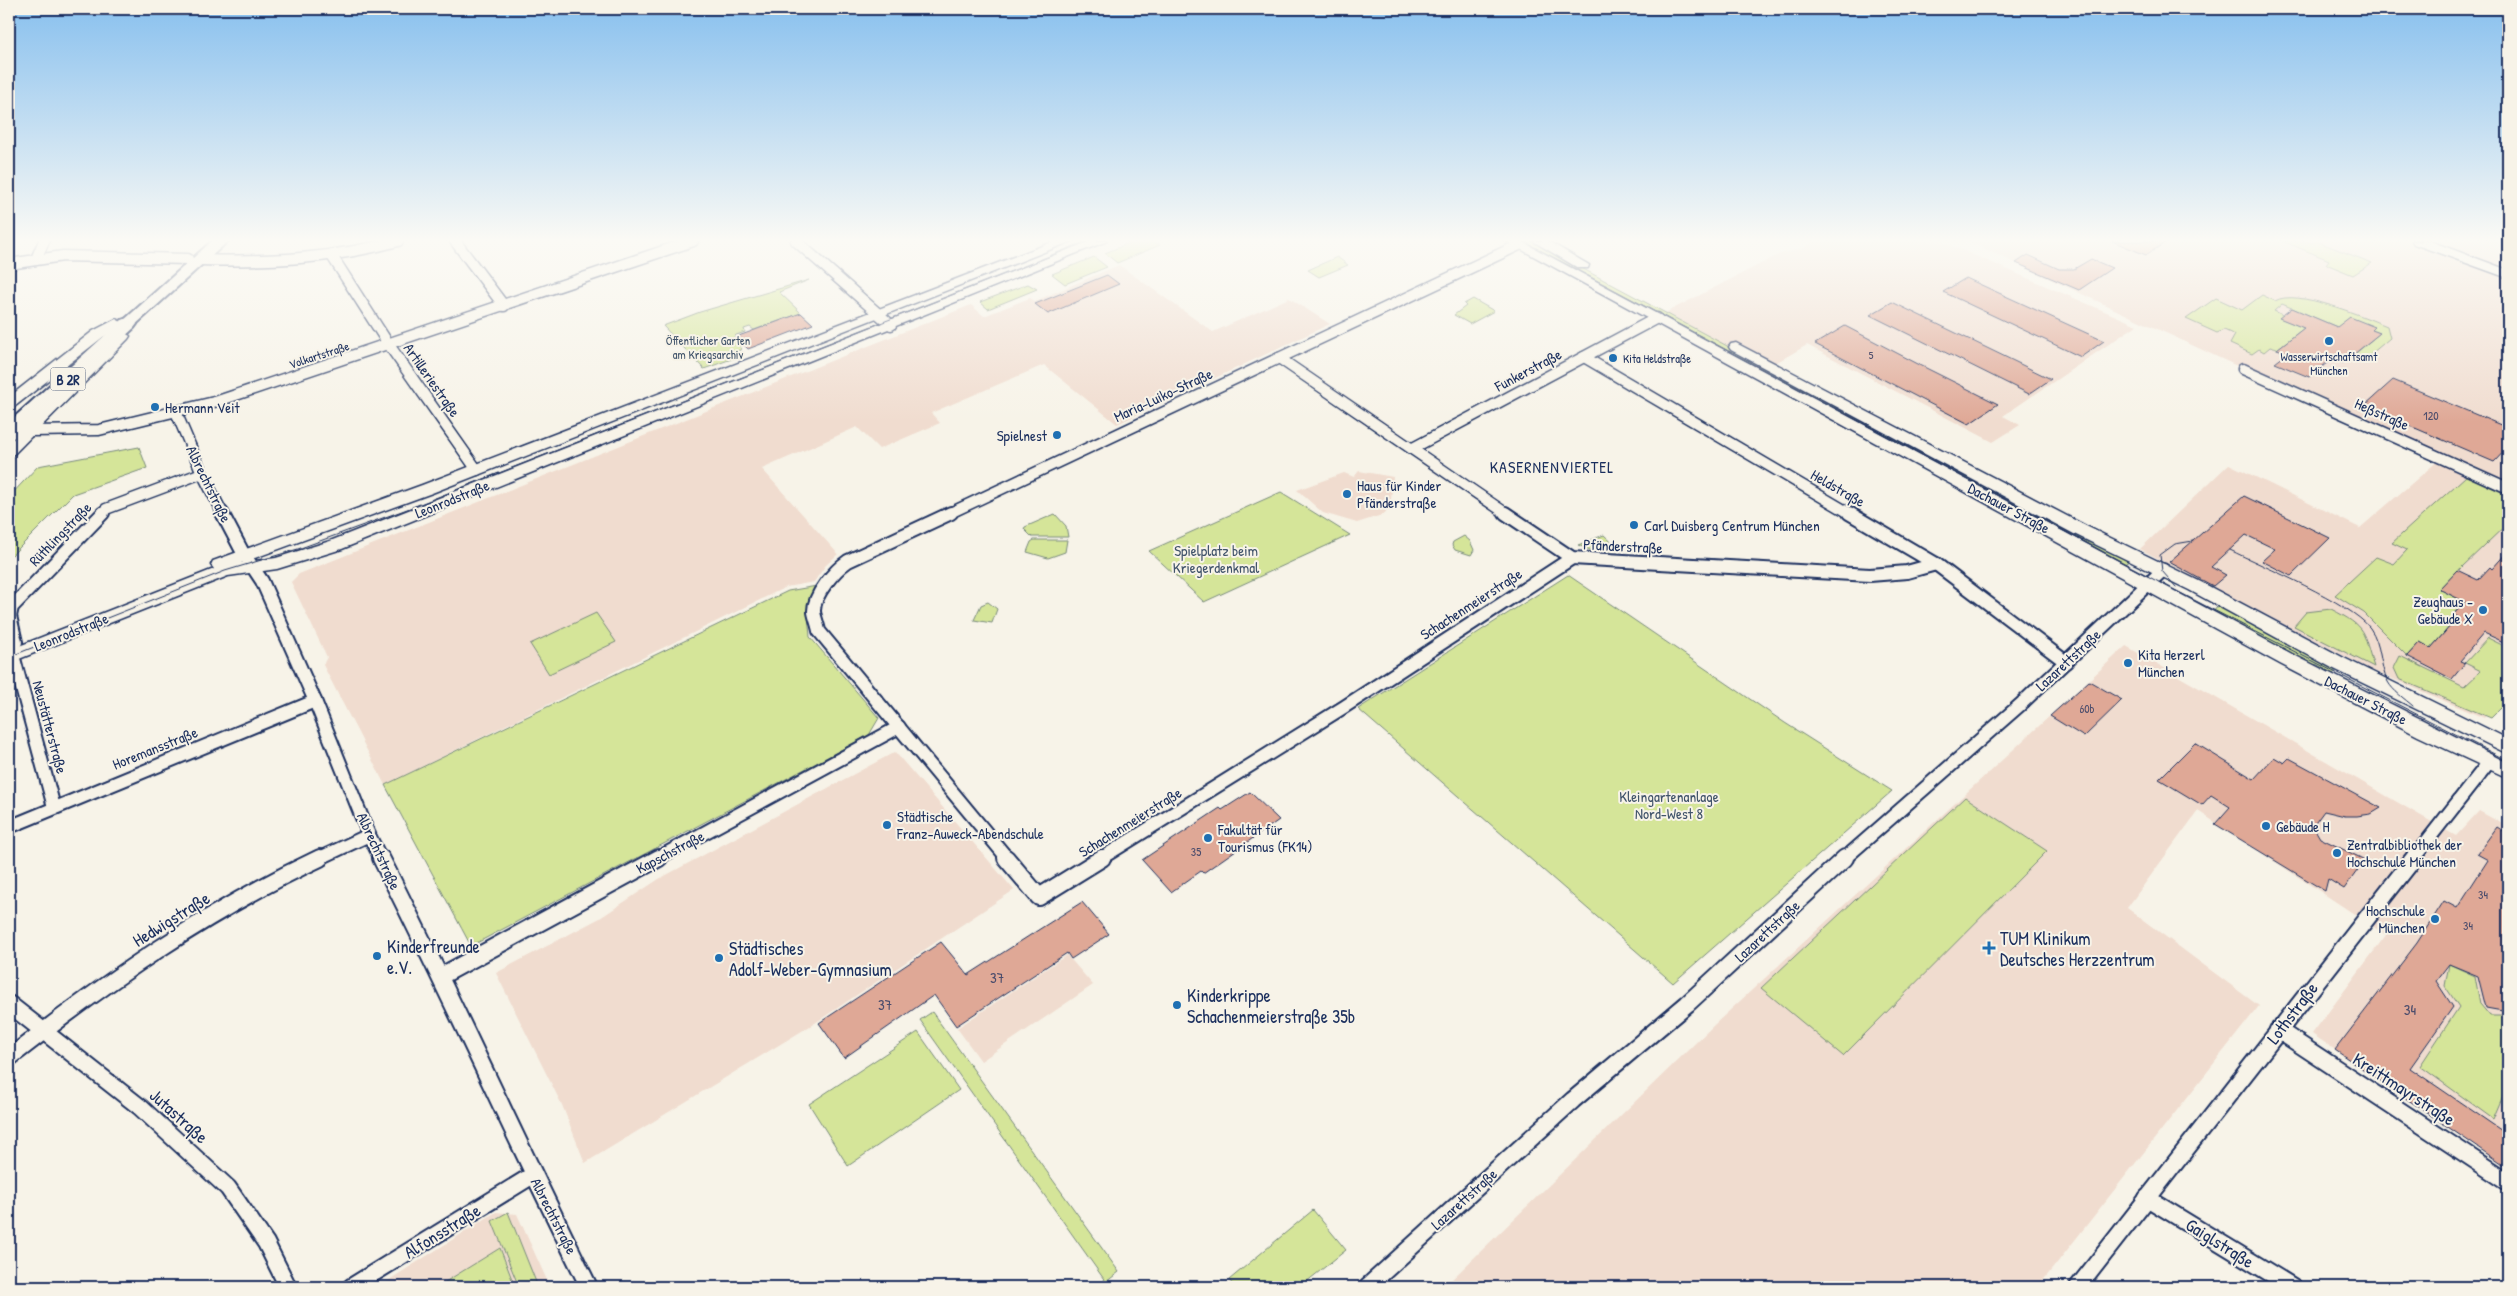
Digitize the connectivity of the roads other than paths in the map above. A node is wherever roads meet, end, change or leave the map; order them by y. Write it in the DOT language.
graph roads {
  1 [pos="147,301"];
  2 [pos="361,301"];
  3 [pos="501,301"];
  4 [pos="517,301"];
  5 [pos="863,301"];
  6 [pos="909,301"];
  7 [pos="950,301"];
  8 [pos="1396,301"];
  9 [pos="1626,301"];
  10 [pos="1652,301"];
  11 [pos="504,306"];
  12 [pos="877,314"];
  13 [pos="1657,318"];
  14 [pos="122,324"];
  15 [pos="891,325"];
  16 [pos="389,345"];
  17 [pos="1584,357"];
  18 [pos="1280,358"];
  19 [pos="2243,369"];
  20 [pos="9,404"];
  21 [pos="176,412"];
  22 [pos="9,419"];
  23 [pos="31,431"];
  24 [pos="9,433"];
  25 [pos="1413,448"];
  26 [pos="9,451"];
  27 [pos="477,470"];
  28 [pos="202,474"];
  29 [pos="2508,488"];
  30 [pos="1572,558"];
  31 [pos="249,561"];
  32 [pos="1936,564"];
  33 [pos="2163,570"];
  34 [pos="826,581"];
  35 [pos="2149,584"];
  36 [pos="12,650"];
  37 [pos="2066,662"];
  38 [pos="315,701"];
  39 [pos="899,727"];
  40 [pos="2507,744"];
  41 [pos="2489,762"];
  42 [pos="2508,771"];
  43 [pos="54,807"];
  44 [pos="9,828"];
  45 [pos="369,835"];
  46 [pos="441,976"];
  47 [pos="9,1004"];
  48 [pos="2278,1030"];
  49 [pos="43,1031"];
  50 [pos="9,1058"];
  51 [pos="533,1175"];
  52 [pos="2508,1182"];
  53 [pos="2147,1198"];
  54 [pos="288,1287"];
  55 [pos="351,1287"];
  56 [pos="589,1287"];
  57 [pos="1367,1287"];
  58 [pos="2078,1287"];
  59 [pos="2293,1287"];
  1 -- 14 [label="main road, B 2R"];
  2 -- 16 [label="street, Artilleriestraße"];
  3 -- 11 [label="street"];
  4 -- 11 [label="street, Volkartstraße"];
  5 -- 12 [label="street"];
  6 -- 12 [label="main road, Leonrodstraße"];
  7 -- 15 [label="main road, Leonrodstraße"];
  8 -- 18 [label="street, Maria-Luiko-Straße"];
  9 -- 13 [label="main road, Dachauer Straße"];
  10 -- 33 [label="main road, Dachauer Straße"];
  11 -- 16 [label="street, Volkartstraße"];
  12 -- 15 [label="street"];
  12 -- 27 [label="main road, Leonrodstraße"];
  13 -- 17 [label="street, Funkerstraße"];
  13 -- 35 [label="main road, Dachauer Straße"];
  14 -- 20 [label="main road"];
  14 -- 22 [label="highway, B 2R"];
  14 -- 23 [label="main road"];
  14 -- 24 [label="highway, B 2R"];
  15 -- 31 [label="main road, Leonrodstraße"];
  16 -- 21 [label="street, Volkartstraße"];
  16 -- 27 [label="street, Artilleriestraße"];
  17 -- 25 [label="street, Funkerstraße"];
  17 -- 32 [label="street, Heldstraße"];
  18 -- 25 [label="street, Pfänderstraße"];
  18 -- 34 [label="street, Maria-Luiko-Straße"];
  19 -- 29 [label="street, Heßstraße"];
  21 -- 23 [label="street, Volkartstraße"];
  21 -- 28 [label="street, Albrechtstraße"];
  23 -- 26 [label="main road"];
  25 -- 30 [label="street, Pfänderstraße"];
  27 -- 31 [label="main road, Leonrodstraße"];
  28 -- 31 [label="street, Albrechtstraße"];
  28 -- 36 [label="street, Rüthlingstraße"];
  30 -- 32 [label="street, Pfänderstraße"];
  30 -- 39 [label="street, Schachenmeierstraße"];
  31 -- 36 [label="main road, Leonrodstraße"];
  31 -- 38 [label="street, Albrechtstraße"];
  32 -- 37 [label="street, Heldstraße"];
  33 -- 35 [label="street, Lazarettstraße"];
  33 -- 40 [label="main road, Dachauer Straße"];
  34 -- 39 [label="street, Schachenmeierstraße"];
  35 -- 37 [label="street, Lazarettstraße"];
  35 -- 41 [label="main road, Dachauer Straße"];
  36 -- 43 [label="street, Neustätterstraße"];
  37 -- 57 [label="street, Lazarettstraße"];
  38 -- 43 [label="street, Horemansstraße"];
  38 -- 45 [label="street, Albrechtstraße"];
  39 -- 46 [label="street, Kapschstraße"];
  40 -- 41 [label="main road, Lothstraße"];
  41 -- 42 [label="main road, Dachauer Straße"];
  41 -- 48 [label="street, Lothstraße"];
  43 -- 44 [label="street, Horemansstraße"];
  45 -- 46 [label="street, Albrechtstraße"];
  45 -- 49 [label="street, Hedwigstraße"];
  46 -- 51 [label="street, Albrechtstraße"];
  47 -- 49 [label="street, Jutastraße"];
  48 -- 52 [label="street, Kreittmayrstraße"];
  48 -- 53 [label="street, Lothstraße"];
  49 -- 50 [label="street, Hedwigstraße"];
  49 -- 54 [label="street, Jutastraße"];
  51 -- 55 [label="street, Alfonsstraße"];
  51 -- 56 [label="street, Albrechtstraße"];
  53 -- 58 [label="street, Lothstraße"];
  53 -- 59 [label="street, Gaiglstraße"];
}
